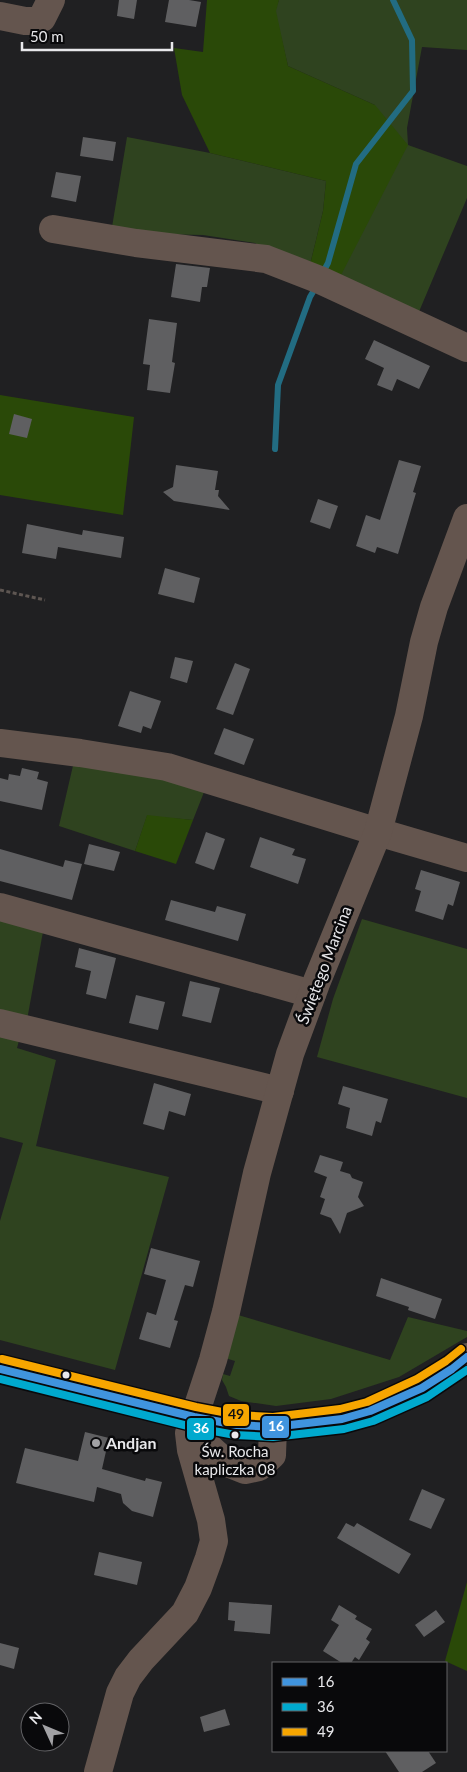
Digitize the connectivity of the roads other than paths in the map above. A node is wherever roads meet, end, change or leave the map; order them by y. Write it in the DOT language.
graph roads {
  1 [pos="51,0"];
  2 [pos="0,16"];
  3 [pos="53,229"];
  4 [pos="467,348"];
  5 [pos="467,518"];
  6 [pos="0,742"];
  7 [pos="378,832"];
  8 [pos="467,858"];
  9 [pos="0,907"];
  10 [pos="312,994"];
  11 [pos="0,1023"];
  12 [pos="280,1091"];
  13 [pos="467,1357"];
  14 [pos="0,1369"];
  15 [pos="194,1416"];
  16 [pos="273,1427"];
  17 [pos="98,1772"];
  1 -- 2 [label="street"];
  3 -- 4 [label="street"];
  5 -- 7 [label="street, Świętego Marcina"];
  6 -- 7 [label="street"];
  7 -- 8 [label="street"];
  7 -- 10 [label="street, Świętego Marcina"];
  9 -- 10 [label="street"];
  10 -- 12 [label="street, Świętego Marcina"];
  11 -- 12 [label="street"];
  12 -- 15 [label="street, Świętego Marcina"];
  13 -- 16 [label="street"];
  14 -- 15 [label="street"];
  15 -- 16 [label="street"];
  15 -- 16 [label="street"];
  15 -- 17 [label="street, Świętego Marcina"];
}
